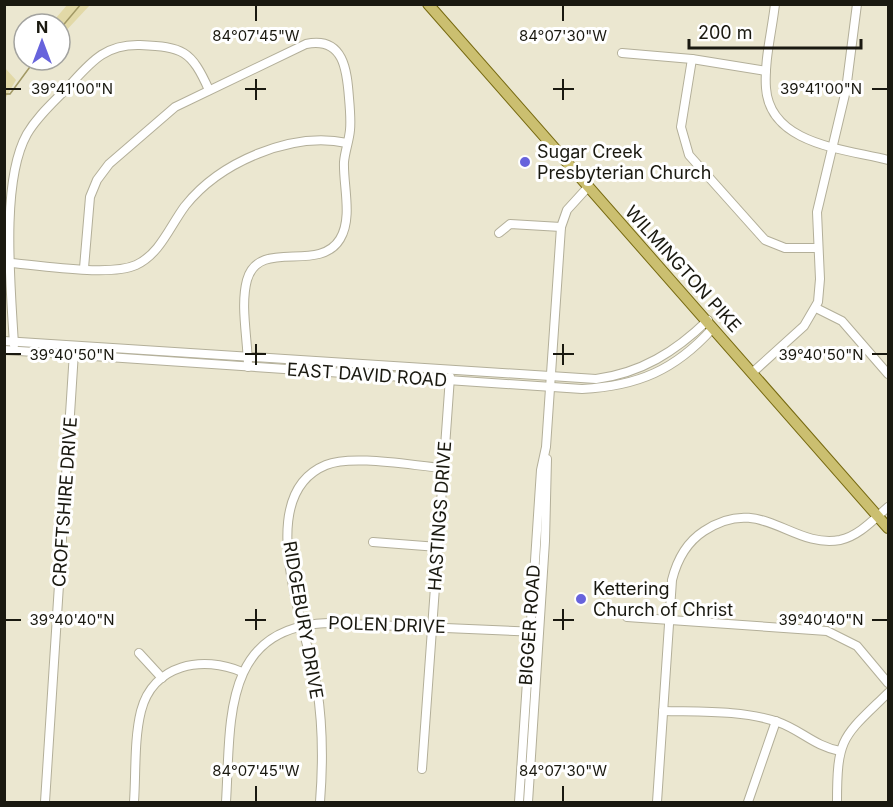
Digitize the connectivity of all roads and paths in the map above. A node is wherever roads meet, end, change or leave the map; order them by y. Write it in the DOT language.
graph roads {
  1 [pos="428,4"];
  2 [pos="775,4"];
  3 [pos="857,4"];
  4 [pos="622,53"];
  5 [pos="692,59"];
  6 [pos="766,71"];
  7 [pos="209,90"];
  8 [pos="347,142"];
  9 [pos="833,146"];
  10 [pos="888,160"];
  11 [pos="588,187"];
  12 [pos="561,227"];
  13 [pos="499,234"];
  14 [pos="817,248"];
  15 [pos="10,263"];
  16 [pos="84,268"];
  17 [pos="816,308"];
  18 [pos="710,325"];
  19 [pos="9,346"];
  20 [pos="74,350"];
  21 [pos="248,362"];
  22 [pos="752,373"];
  23 [pos="888,374"];
  24 [pos="450,376"];
  25 [pos="551,383"];
  26 [pos="444,468"];
  27 [pos="888,507"];
  28 [pos="879,516"];
  29 [pos="888,528"];
  30 [pos="373,542"];
  31 [pos="438,547"];
  32 [pos="627,617"];
  33 [pos="669,620"];
  34 [pos="303,625"];
  35 [pos="432,627"];
  36 [pos="535,631"];
  37 [pos="139,653"];
  38 [pos="242,672"];
  39 [pos="162,678"];
  40 [pos="888,683"];
  41 [pos="888,693"];
  42 [pos="663,711"];
  43 [pos="776,721"];
  44 [pos="840,751"];
  45 [pos="422,769"];
  46 [pos="45,802"];
  47 [pos="134,802"];
  48 [pos="226,802"];
  49 [pos="321,802"];
  50 [pos="519,802"];
  51 [pos="528,802"];
  52 [pos="657,802"];
  53 [pos="748,802"];
  54 [pos="837,802"];
  1 -- 11 [label="main road, WILMINGTON PIKE"];
  2 -- 6 [label="street"];
  3 -- 9 [label="street"];
  4 -- 5 [label="street"];
  5 -- 6 [label="street"];
  5 -- 14 [label="street"];
  6 -- 9 [label="street"];
  7 -- 8 [label="street"];
  7 -- 15 [label="street"];
  7 -- 16 [label="street"];
  8 -- 16 [label="street"];
  8 -- 21 [label="street"];
  9 -- 10 [label="street"];
  9 -- 14 [label="street"];
  11 -- 12 [label="street, BIGGER ROAD"];
  11 -- 18 [label="main road, WILMINGTON PIKE"];
  12 -- 13 [label="street"];
  12 -- 25 [label="street, BIGGER ROAD"];
  14 -- 17 [label="street"];
  15 -- 16 [label="street"];
  15 -- 19 [label="street"];
  17 -- 22 [label="street"];
  17 -- 23 [label="street"];
  18 -- 22 [label="main road, WILMINGTON PIKE"];
  18 -- 25 [label="street, EAST DAVID ROAD"];
  19 -- 20 [label="street, EAST DAVID ROAD"];
  20 -- 21 [label="street, EAST DAVID ROAD"];
  20 -- 46 [label="street, CROFTSHIRE DRIVE"];
  21 -- 24 [label="street, EAST DAVID ROAD"];
  22 -- 28 [label="main road, WILMINGTON PIKE"];
  24 -- 25 [label="street, EAST DAVID ROAD"];
  24 -- 26 [label="street, HASTINGS DRIVE"];
  25 -- 36 [label="street, BIGGER ROAD"];
  26 -- 31 [label="street, HASTINGS DRIVE"];
  26 -- 34 [label="street, RIDGEBURY DRIVE"];
  27 -- 28 [label="street"];
  28 -- 29 [label="main road, WILMINGTON PIKE"];
  28 -- 33 [label="street"];
  30 -- 31 [label="street"];
  31 -- 35 [label="street, HASTINGS DRIVE"];
  32 -- 33 [label="street"];
  33 -- 40 [label="street"];
  33 -- 42 [label="street"];
  34 -- 35 [label="street, POLEN DRIVE"];
  34 -- 38 [label="street, POLEN DRIVE"];
  34 -- 49 [label="street, RIDGEBURY DRIVE"];
  35 -- 36 [label="street, POLEN DRIVE"];
  35 -- 45 [label="street, HASTINGS DRIVE"];
  36 -- 50 [label="street, BIGGER ROAD"];
  36 -- 51 [label="street, BIGGER ROAD"];
  37 -- 39 [label="street"];
  38 -- 39 [label="street"];
  38 -- 48 [label="street, POLEN DRIVE"];
  39 -- 47 [label="street"];
  41 -- 44 [label="street"];
  42 -- 43 [label="street"];
  42 -- 52 [label="street"];
  43 -- 44 [label="street"];
  43 -- 53 [label="street"];
  44 -- 54 [label="street"];
}
